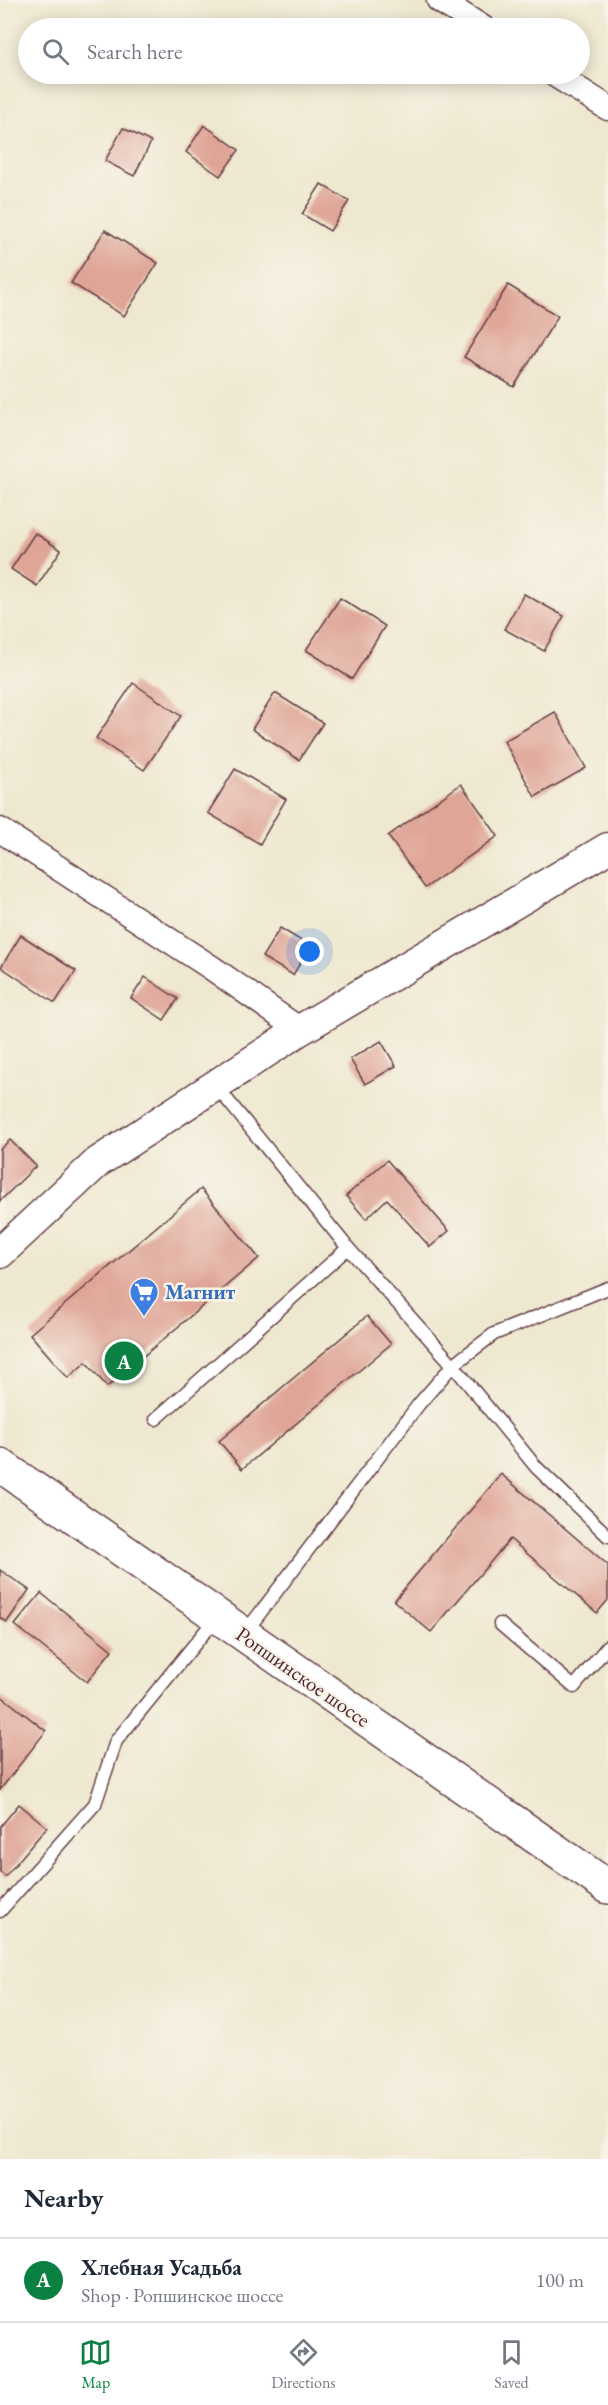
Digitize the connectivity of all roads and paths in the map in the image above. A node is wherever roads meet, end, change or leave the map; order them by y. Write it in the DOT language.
graph roads {
  1 [pos="439,0"];
  2 [pos="467,18"];
  3 [pos="570,84"];
  4 [pos="608,108"];
  5 [pos="0,830"];
  6 [pos="608,848"];
  7 [pos="300,1030"];
  8 [pos="215,1085"];
  9 [pos="348,1248"];
  10 [pos="0,1253"];
  11 [pos="608,1288"];
  12 [pos="453,1365"];
  13 [pos="156,1419"];
  14 [pos="0,1465"];
  15 [pos="608,1536"];
  16 [pos="217,1617"];
  17 [pos="500,1624"];
  18 [pos="243,1635"];
  19 [pos="608,1646"];
  20 [pos="563,1856"];
  21 [pos="608,1875"];
  22 [pos="608,1887"];
  23 [pos="0,1911"];
  1 -- 2 [label="street"];
  3 -- 4 [label="street"];
  5 -- 7 [label="street"];
  6 -- 7 [label="street"];
  7 -- 8 [label="street"];
  8 -- 9 [label="lane"];
  8 -- 10 [label="street"];
  9 -- 12 [label="lane"];
  9 -- 13 [label="lane"];
  11 -- 12 [label="lane"];
  12 -- 15 [label="lane"];
  12 -- 18 [label="lane"];
  14 -- 16 [label="main road, Ропшинское шоссе"];
  16 -- 18 [label="main road, Ропшинское шоссе"];
  16 -- 23 [label="lane"];
  17 -- 19 [label="lane"];
  18 -- 20 [label="main road, Ропшинское шоссе"];
  20 -- 21 [label="lane"];
  20 -- 22 [label="main road, Ропшинское шоссе"];
}
